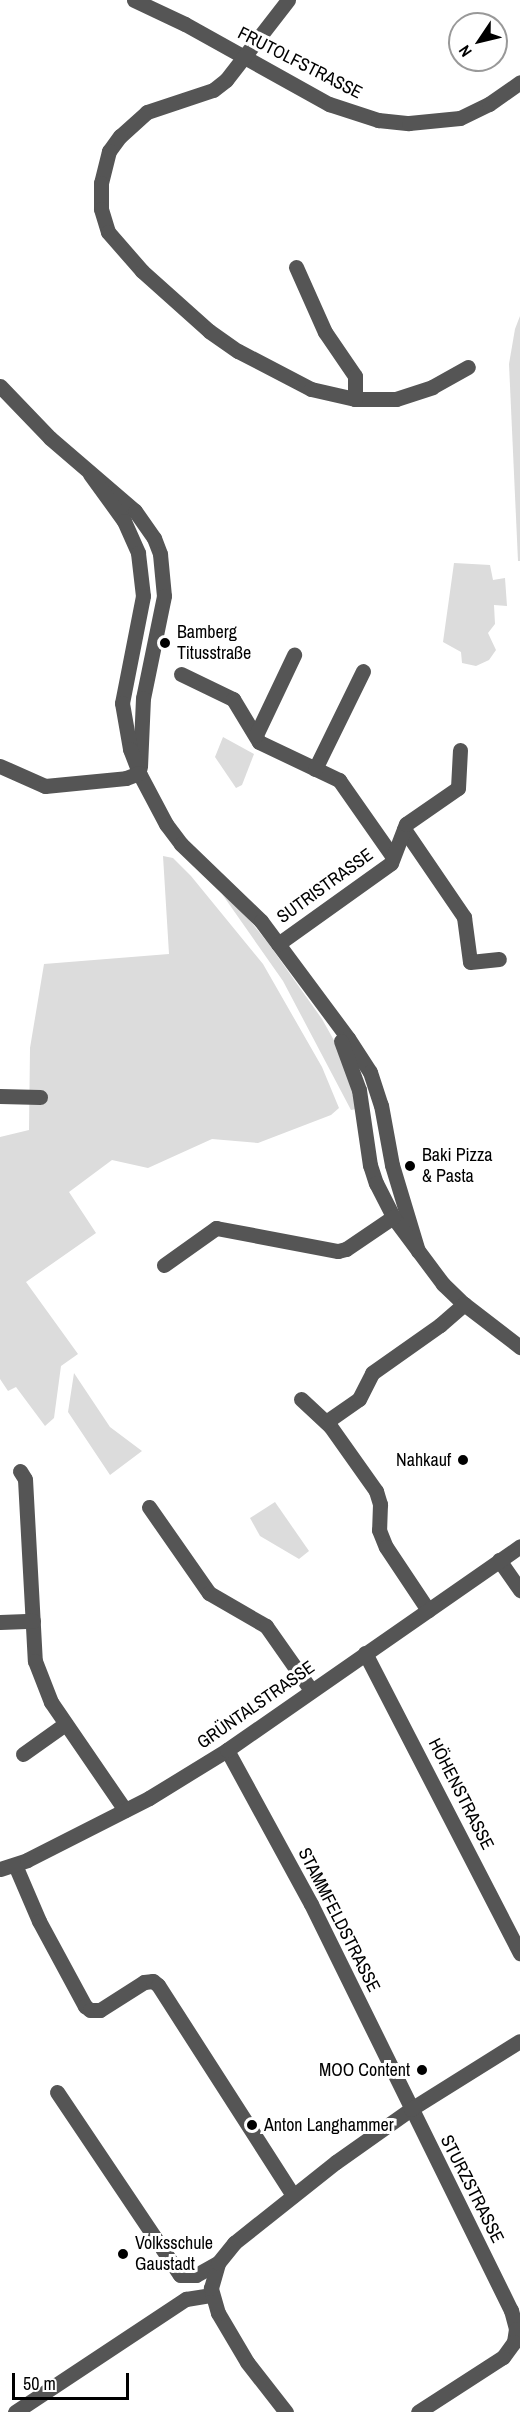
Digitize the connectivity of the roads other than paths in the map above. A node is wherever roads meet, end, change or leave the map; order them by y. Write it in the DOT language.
graph roads {
  1 [pos="134,0"];
  2 [pos="288,0"];
  3 [pos="244,59"];
  4 [pos="520,82"];
  5 [pos="296,267"];
  6 [pos="468,368"];
  7 [pos="0,386"];
  8 [pos="355,399"];
  9 [pos="90,474"];
  10 [pos="294,655"];
  11 [pos="363,671"];
  12 [pos="180,674"];
  13 [pos="256,735"];
  14 [pos="460,750"];
  15 [pos="0,766"];
  16 [pos="315,769"];
  17 [pos="139,773"];
  18 [pos="404,829"];
  19 [pos="393,857"];
  20 [pos="278,944"];
  21 [pos="499,959"];
  22 [pos="331,1018"];
  23 [pos="0,1096"];
  24 [pos="40,1097"];
  25 [pos="393,1217"];
  26 [pos="418,1251"];
  27 [pos="164,1265"];
  28 [pos="464,1304"];
  29 [pos="520,1347"];
  30 [pos="301,1400"];
  31 [pos="326,1422"];
  32 [pos="20,1471"];
  33 [pos="149,1507"];
  34 [pos="520,1546"];
  35 [pos="499,1560"];
  36 [pos="520,1590"];
  37 [pos="428,1610"];
  38 [pos="33,1621"];
  39 [pos="0,1622"];
  40 [pos="365,1653"];
  41 [pos="311,1690"];
  42 [pos="65,1724"];
  43 [pos="227,1750"];
  44 [pos="23,1754"];
  45 [pos="125,1810"];
  46 [pos="15,1865"];
  47 [pos="0,1869"];
  48 [pos="520,1953"];
  49 [pos="520,2041"];
  50 [pos="57,2092"];
  51 [pos="411,2109"];
  52 [pos="293,2195"];
  53 [pos="218,2263"];
  54 [pos="180,2275"];
  55 [pos="212,2295"];
  56 [pos="194,2296"];
  57 [pos="15,2412"];
  58 [pos="286,2412"];
  59 [pos="418,2412"];
  1 -- 3 [label="street, FRUTOLFSTRASSE"];
  2 -- 3 [label="street"];
  3 -- 4 [label="street, FRUTOLFSTRASSE"];
  3 -- 8 [label="street"];
  5 -- 8 [label="street"];
  6 -- 8 [label="street"];
  7 -- 9 [label="street"];
  9 -- 17 [label="street"];
  9 -- 17 [label="street"];
  10 -- 13 [label="street"];
  11 -- 16 [label="street"];
  12 -- 13 [label="street, SUTRISTRASSE"];
  13 -- 16 [label="street, SUTRISTRASSE"];
  14 -- 18 [label="street, SUTRISTRASSE"];
  15 -- 17 [label="street"];
  16 -- 19 [label="street, SUTRISTRASSE"];
  17 -- 20 [label="street"];
  18 -- 19 [label="street, SUTRISTRASSE"];
  18 -- 21 [label="street"];
  19 -- 20 [label="street, SUTRISTRASSE"];
  20 -- 22 [label="street"];
  22 -- 25 [label="street"];
  22 -- 26 [label="street"];
  23 -- 24 [label="street"];
  25 -- 26 [label="street"];
  25 -- 27 [label="street"];
  26 -- 28 [label="street"];
  28 -- 29 [label="street"];
  28 -- 31 [label="street"];
  30 -- 31 [label="street"];
  31 -- 37 [label="street"];
  32 -- 38 [label="street"];
  33 -- 41 [label="street"];
  34 -- 35 [label="street, GRÜNTALSTRASSE"];
  35 -- 36 [label="street"];
  35 -- 37 [label="street, GRÜNTALSTRASSE"];
  37 -- 40 [label="street, GRÜNTALSTRASSE"];
  38 -- 39 [label="street"];
  38 -- 42 [label="street"];
  40 -- 41 [label="street, GRÜNTALSTRASSE"];
  40 -- 48 [label="street, HÖHENSTRASSE"];
  41 -- 43 [label="street, GRÜNTALSTRASSE"];
  42 -- 44 [label="street"];
  42 -- 45 [label="street"];
  43 -- 45 [label="street, GRÜNTALSTRASSE"];
  43 -- 51 [label="street, STAMMFELDSTRASSE"];
  45 -- 46 [label="street, GRÜNTALSTRASSE"];
  46 -- 47 [label="street, GRÜNTALSTRASSE"];
  46 -- 52 [label="street"];
  49 -- 51 [label="street"];
  50 -- 54 [label="street"];
  51 -- 52 [label="street"];
  51 -- 59 [label="street, STURZSTRASSE"];
  52 -- 53 [label="street"];
  53 -- 54 [label="street"];
  53 -- 55 [label="street"];
  54 -- 56 [label="street"];
  55 -- 56 [label="street"];
  55 -- 58 [label="street"];
  56 -- 57 [label="street"];
}
